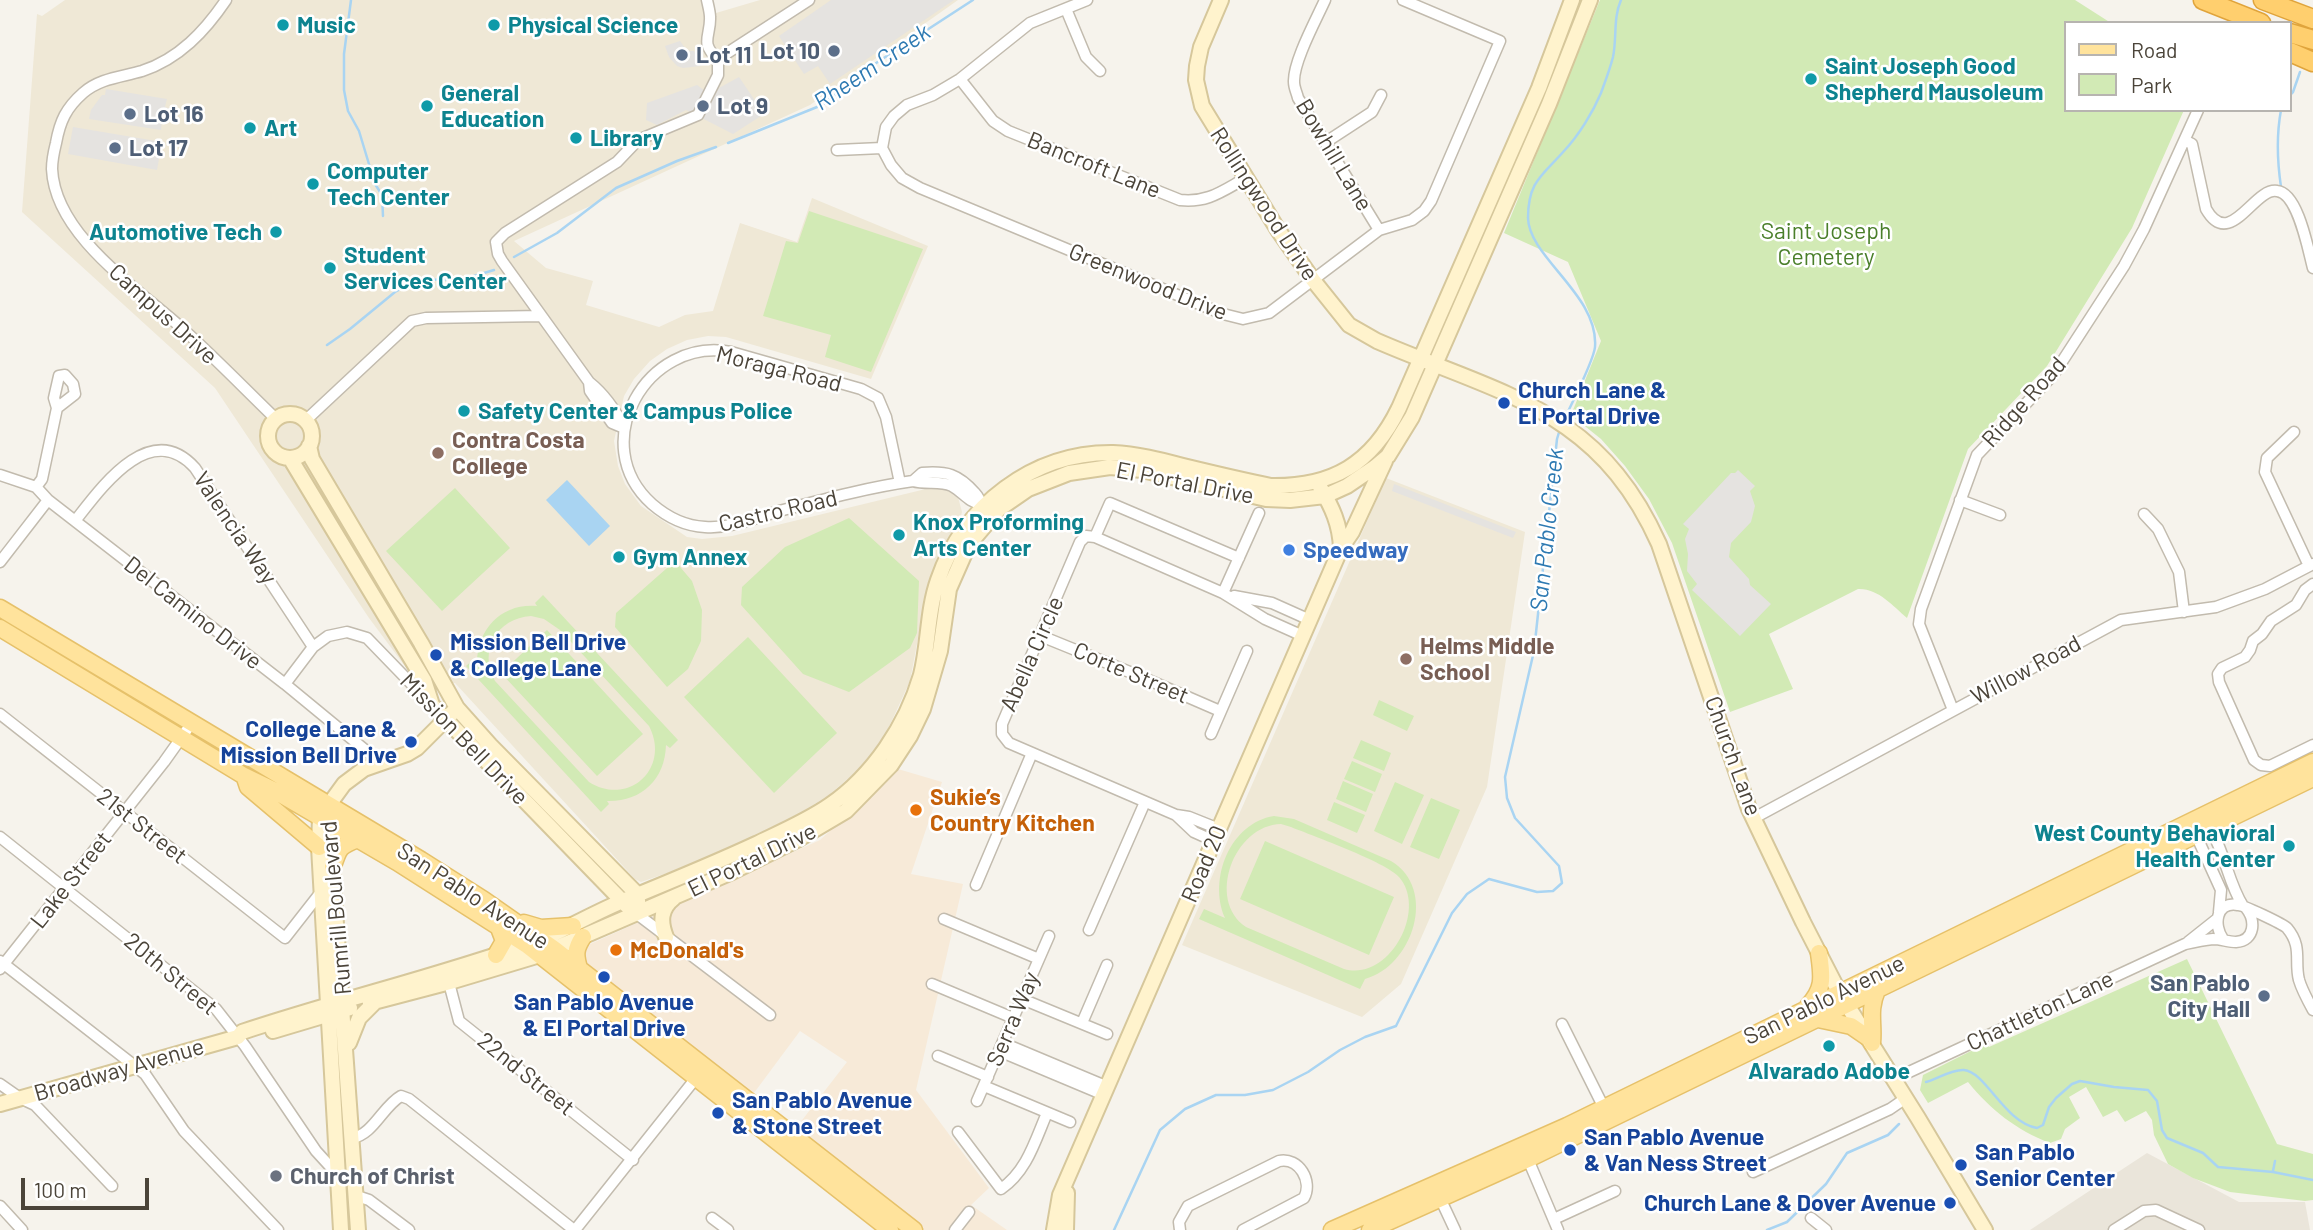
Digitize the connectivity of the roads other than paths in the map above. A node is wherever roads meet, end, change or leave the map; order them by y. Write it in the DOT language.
graph roads {
  1 [pos="226,0"];
  2 [pos="707,0"];
  3 [pos="809,0"];
  4 [pos="1087,0"];
  5 [pos="1221,0"];
  6 [pos="1325,0"];
  7 [pos="1403,0"];
  8 [pos="1572,0"];
  9 [pos="1590,0"];
  10 [pos="2191,0"];
  11 [pos="2203,0"];
  12 [pos="2263,0"];
  13 [pos="1066,9"];
  14 [pos="2313,19"];
  15 [pos="2228,21"];
  16 [pos="2256,21"];
  17 [pos="2292,34"];
  18 [pos="2313,40"];
  19 [pos="2292,53"];
  20 [pos="718,59"];
  21 [pos="2313,62"];
  22 [pos="1100,71"];
  23 [pos="960,79"];
  24 [pos="1381,95"];
  25 [pos="2197,112"];
  26 [pos="2186,141"];
  27 [pos="1326,142"];
  28 [pos="882,148"];
  29 [pos="837,150"];
  30 [pos="1246,178"];
  31 [pos="1379,230"];
  32 [pos="2313,268"];
  33 [pos="1313,280"];
  34 [pos="541,316"];
  35 [pos="1420,359"];
  36 [pos="1435,365"];
  37 [pos="57,408"];
  38 [pos="276,419"];
  39 [pos="305,421"];
  40 [pos="624,428"];
  41 [pos="2294,432"];
  42 [pos="309,446"];
  43 [pos="1388,456"];
  44 [pos="290,458"];
  45 [pos="627,465"];
  46 [pos="0,475"];
  47 [pos="900,482"];
  48 [pos="1317,483"];
  49 [pos="36,487"];
  50 [pos="1325,496"];
  51 [pos="48,500"];
  52 [pos="1960,500"];
  53 [pos="986,508"];
  54 [pos="1259,513"];
  55 [pos="2144,514"];
  56 [pos="2000,515"];
  57 [pos="75,522"];
  58 [pos="1095,537"];
  59 [pos="1342,548"];
  60 [pos="1239,558"];
  61 [pos="0,562"];
  62 [pos="2311,565"];
  63 [pos="2313,584"];
  64 [pos="1223,593"];
  65 [pos="0,608"];
  66 [pos="2184,612"];
  67 [pos="1310,620"];
  68 [pos="0,628"];
  69 [pos="1041,636"];
  70 [pos="1303,636"];
  71 [pos="313,647"];
  72 [pos="1247,651"];
  73 [pos="285,684"];
  74 [pos="432,705"];
  75 [pos="457,708"];
  76 [pos="1953,710"];
  77 [pos="1220,711"];
  78 [pos="0,714"];
  79 [pos="444,719"];
  80 [pos="186,731"];
  81 [pos="1211,734"];
  82 [pos="2313,745"];
  83 [pos="1032,753"];
  84 [pos="2313,762"];
  85 [pos="381,763"];
  86 [pos="244,776"];
  87 [pos="2313,778"];
  88 [pos="1144,802"];
  89 [pos="125,812"];
  90 [pos="325,815"];
  91 [pos="1754,818"];
  92 [pos="2202,827"];
  93 [pos="1216,835"];
  94 [pos="0,837"];
  95 [pos="358,839"];
  96 [pos="318,847"];
  97 [pos="333,866"];
  98 [pos="976,885"];
  99 [pos="65,887"];
  100 [pos="321,892"];
  101 [pos="638,895"];
  102 [pos="674,898"];
  103 [pos="621,902"];
  104 [pos="2245,908"];
  105 [pos="638,914"];
  106 [pos="1996,916"];
  107 [pos="2218,917"];
  108 [pos="944,919"];
  109 [pos="504,922"];
  110 [pos="2287,928"];
  111 [pos="1089,930"];
  112 [pos="578,932"];
  113 [pos="2251,932"];
  114 [pos="1049,936"];
  115 [pos="666,937"];
  116 [pos="2223,939"];
  117 [pos="2185,944"];
  118 [pos="540,947"];
  119 [pos="1957,951"];
  120 [pos="1819,953"];
  121 [pos="496,955"];
  122 [pos="1039,959"];
  123 [pos="1,965"];
  124 [pos="1107,965"];
  125 [pos="579,968"];
  126 [pos="326,971"];
  127 [pos="448,977"];
  128 [pos="932,984"];
  129 [pos="1877,990"];
  130 [pos="1843,998"];
  131 [pos="1022,999"];
  132 [pos="376,1001"];
  133 [pos="336,1007"];
  134 [pos="309,1010"];
  135 [pos="2313,1010"];
  136 [pos="1812,1013"];
  137 [pos="771,1015"];
  138 [pos="1013,1018"];
  139 [pos="1082,1024"];
  140 [pos="1562,1024"];
  141 [pos="1758,1033"];
  142 [pos="1107,1034"];
  143 [pos="238,1037"];
  144 [pos="647,1039"];
  145 [pos="1870,1040"];
  146 [pos="1001,1047"];
  147 [pos="347,1052"];
  148 [pos="693,1056"];
  149 [pos="938,1056"];
  150 [pos="133,1066"];
  151 [pos="1716,1068"];
  152 [pos="696,1078"];
  153 [pos="1894,1079"];
  154 [pos="986,1082"];
  155 [pos="0,1084"];
  156 [pos="735,1090"];
  157 [pos="1106,1091"];
  158 [pos="20,1098"];
  159 [pos="1906,1098"];
  160 [pos="977,1101"];
  161 [pos="0,1104"];
  162 [pos="1047,1113"];
  163 [pos="1606,1113"];
  164 [pos="1070,1122"];
  165 [pos="958,1132"];
  166 [pos="352,1138"];
  167 [pos="1525,1153"];
  168 [pos="336,1157"];
  169 [pos="633,1160"];
  170 [pos="1488,1161"];
  171 [pos="1754,1172"];
  172 [pos="337,1174"];
  173 [pos="1067,1180"];
  174 [pos="112,1185"];
  175 [pos="1461,1189"];
  176 [pos="1615,1191"];
  177 [pos="357,1196"];
  178 [pos="1440,1198"];
  179 [pos="0,1206"];
  180 [pos="969,1212"];
  181 [pos="712,1218"];
  182 [pos="1811,1218"];
  183 [pos="1554,1219"];
  184 [pos="890,1226"];
  185 [pos="1246,1229"];
  186 [pos="1983,1229"];
  187 [pos="22,1230"];
  188 [pos="278,1230"];
  189 [pos="341,1230"];
  190 [pos="358,1230"];
  191 [pos="409,1230"];
  192 [pos="574,1230"];
  193 [pos="728,1230"];
  194 [pos="914,1230"];
  195 [pos="956,1230"];
  196 [pos="1055,1230"];
  197 [pos="1066,1230"];
  198 [pos="1180,1230"];
  199 [pos="1332,1230"];
  200 [pos="1370,1230"];
  201 [pos="1455,1230"];
  202 [pos="1558,1230"];
  203 [pos="1826,1230"];
  204 [pos="2114,1230"];
  205 [pos="2199,1230"];
  1 -- 38 [label="street, Campus Drive"];
  2 -- 20 [label="street"];
  3 -- 20 [label="street"];
  4 -- 13 [label="street"];
  5 -- 30 [label="main road, Rollingwood Drive"];
  6 -- 27 [label="street, Bowhill Lane"];
  7 -- 31 [label="street, Greenwood Drive"];
  8 -- 35 [label="main road, El Portal Drive"];
  9 -- 36 [label="main road, El Portal Drive"];
  10 -- 15 [label="highway"];
  11 -- 16 [label="highway"];
  12 -- 14 [label="highway"];
  13 -- 22 [label="street"];
  13 -- 23 [label="street"];
  17 -- 18 [label="highway"];
  19 -- 21 [label="highway"];
  20 -- 34 [label="street"];
  23 -- 28 [label="street"];
  23 -- 30 [label="street, Bancroft Lane"];
  24 -- 27 [label="street"];
  25 -- 26 [label="street, Ridge Road"];
  26 -- 32 [label="street"];
  26 -- 52 [label="street, Ridge Road"];
  27 -- 31 [label="street, Bowhill Lane"];
  28 -- 29 [label="street"];
  28 -- 33 [label="street, Greenwood Drive"];
  30 -- 33 [label="main road, Rollingwood Drive"];
  31 -- 33 [label="street, Greenwood Drive"];
  33 -- 35 [label="main road, Rollingwood Drive"];
  34 -- 39 [label="street"];
  34 -- 40 [label="street"];
  35 -- 36 [label="main road, Church Lane"];
  35 -- 48 [label="main road, El Portal Drive"];
  36 -- 43 [label="main road, El Portal Drive"];
  36 -- 91 [label="main road, Church Lane"];
  37 -- 49 [label="street"];
  38 -- 39 [label="main road"];
  38 -- 44 [label="main road"];
  39 -- 42 [label="main road"];
  40 -- 45 [label="street, Moraga Road"];
  40 -- 47 [label="street, Moraga Road"];
  41 -- 62 [label="street"];
  42 -- 44 [label="main road"];
  42 -- 75 [label="main road"];
  43 -- 50 [label="main road, El Portal Drive"];
  43 -- 59 [label="main road, Road 20"];
  44 -- 74 [label="main road"];
  45 -- 47 [label="street, Castro Road"];
  46 -- 49 [label="street, Del Camino Drive"];
  47 -- 53 [label="street, Castro Road"];
  48 -- 50 [label="main road"];
  48 -- 53 [label="main road, El Portal Drive"];
  49 -- 51 [label="street, Del Camino Drive"];
  50 -- 53 [label="main road, El Portal Drive"];
  50 -- 59 [label="main road"];
  51 -- 57 [label="street, Del Camino Drive"];
  51 -- 61 [label="street"];
  52 -- 56 [label="street"];
  52 -- 76 [label="street, Ridge Road"];
  53 -- 101 [label="main road, El Portal Drive"];
  53 -- 102 [label="main road, El Portal Drive"];
  54 -- 60 [label="street"];
  55 -- 66 [label="street"];
  57 -- 71 [label="street, Valencia Way"];
  57 -- 73 [label="street, Del Camino Drive"];
  58 -- 60 [label="street"];
  58 -- 64 [label="street"];
  58 -- 69 [label="street, Abella Circle"];
  59 -- 67 [label="main road, Road 20"];
  60 -- 64 [label="street"];
  62 -- 66 [label="street, Willow Road"];
  63 -- 82 [label="street"];
  64 -- 67 [label="street"];
  64 -- 70 [label="street"];
  65 -- 80 [label="main road, San Pablo Avenue"];
  66 -- 76 [label="street, Willow Road"];
  67 -- 70 [label="main road, Road 20"];
  68 -- 80 [label="main road, San Pablo Avenue"];
  69 -- 77 [label="street, Corte Street"];
  69 -- 83 [label="street, Abella Circle"];
  70 -- 93 [label="main road, Road 20"];
  71 -- 73 [label="street, Mission Bell Drive"];
  71 -- 74 [label="street, Mission Bell Drive"];
  72 -- 77 [label="street"];
  73 -- 85 [label="street, Del Camino Drive"];
  74 -- 79 [label="main road, Mission Bell Drive"];
  75 -- 79 [label="main road"];
  75 -- 101 [label="main road, Mission Bell Drive"];
  76 -- 91 [label="street, Willow Road"];
  77 -- 81 [label="street"];
  78 -- 89 [label="street, 21st Street"];
  79 -- 85 [label="main road"];
  79 -- 103 [label="main road, Mission Bell Drive"];
  80 -- 86 [label="main road, San Pablo Avenue"];
  80 -- 89 [label="street, Lake Street"];
  80 -- 90 [label="main road, San Pablo Avenue"];
  83 -- 88 [label="street, Abella Circle"];
  83 -- 98 [label="street"];
  84 -- 92 [label="main road, San Pablo Avenue"];
  85 -- 90 [label="main road"];
  86 -- 90 [label="main road, San Pablo Avenue"];
  86 -- 96 [label="main road"];
  87 -- 92 [label="main road, San Pablo Avenue"];
  88 -- 93 [label="street, Abella Circle"];
  88 -- 111 [label="street"];
  89 -- 99 [label="street, Lake Street"];
  89 -- 100 [label="street, 21st Street"];
  90 -- 95 [label="main road, San Pablo Avenue"];
  90 -- 96 [label="main road, Rumrill Boulevard"];
  90 -- 97 [label="main road, Rumrill Boulevard"];
  90 -- 109 [label="main road, San Pablo Avenue"];
  91 -- 120 [label="main road, Church Lane"];
  92 -- 104 [label="street"];
  92 -- 106 [label="main road, San Pablo Avenue"];
  92 -- 107 [label="street"];
  92 -- 119 [label="main road, San Pablo Avenue"];
  93 -- 157 [label="main road, Road 20"];
  94 -- 99 [label="street, 20th Street"];
  95 -- 97 [label="main road"];
  95 -- 109 [label="main road, San Pablo Avenue"];
  96 -- 100 [label="main road, Rumrill Boulevard"];
  97 -- 133 [label="main road, Rumrill Boulevard"];
  99 -- 123 [label="street, Lake Street"];
  99 -- 143 [label="street, 20th Street"];
  100 -- 126 [label="main road, Rumrill Boulevard"];
  101 -- 103 [label="main road, El Portal Drive"];
  101 -- 105 [label="main road"];
  102 -- 105 [label="main road, El Portal Drive"];
  102 -- 115 [label="main road"];
  103 -- 105 [label="main road, Mission Bell Drive"];
  103 -- 112 [label="main road, El Portal Drive"];
  104 -- 107 [label="street"];
  104 -- 110 [label="street"];
  104 -- 113 [label="street"];
  105 -- 112 [label="main road, El Portal Drive"];
  105 -- 115 [label="street, Mission Bell Drive"];
  106 -- 119 [label="main road"];
  106 -- 130 [label="main road, San Pablo Avenue"];
  107 -- 116 [label="street"];
  107 -- 117 [label="street, Chattleton Lane"];
  108 -- 122 [label="street"];
  109 -- 112 [label="main road"];
  109 -- 118 [label="main road, San Pablo Avenue"];
  109 -- 121 [label="main road"];
  110 -- 113 [label="street"];
  110 -- 135 [label="street"];
  112 -- 118 [label="main road, El Portal Drive"];
  112 -- 125 [label="main road"];
  113 -- 116 [label="street"];
  114 -- 122 [label="street, Serra Way"];
  115 -- 137 [label="street, Mission Bell Drive"];
  116 -- 117 [label="street, Chattleton Lane"];
  117 -- 153 [label="street, Chattleton Lane"];
  118 -- 121 [label="main road, Broadway Avenue"];
  118 -- 125 [label="main road, San Pablo Avenue"];
  118 -- 127 [label="main road, Broadway Avenue"];
  118 -- 144 [label="main road, San Pablo Avenue"];
  119 -- 129 [label="main road, San Pablo Avenue"];
  120 -- 130 [label="main road, Church Lane"];
  120 -- 136 [label="main road"];
  121 -- 127 [label="main road, Broadway Avenue"];
  122 -- 131 [label="street, Serra Way"];
  123 -- 150 [label="street"];
  124 -- 139 [label="street"];
  125 -- 148 [label="main road, San Pablo Avenue"];
  126 -- 133 [label="main road, Rumrill Boulevard"];
  126 -- 134 [label="main road"];
  127 -- 132 [label="main road, Broadway Avenue"];
  127 -- 133 [label="main road, Broadway Avenue"];
  127 -- 169 [label="street, 22nd Street"];
  128 -- 138 [label="street"];
  129 -- 130 [label="main road, San Pablo Avenue"];
  129 -- 145 [label="main road"];
  130 -- 136 [label="main road, San Pablo Avenue"];
  130 -- 145 [label="main road, Church Lane"];
  131 -- 138 [label="street, Serra Way"];
  131 -- 139 [label="street"];
  132 -- 133 [label="main road, Broadway Avenue"];
  132 -- 147 [label="main road"];
  133 -- 134 [label="main road, Broadway Avenue"];
  133 -- 143 [label="main road, Broadway Avenue"];
  133 -- 147 [label="main road, Rumrill Boulevard"];
  133 -- 168 [label="main road, Rumrill Boulevard"];
  134 -- 143 [label="main road, Broadway Avenue"];
  136 -- 141 [label="main road, San Pablo Avenue"];
  136 -- 145 [label="main road"];
  136 -- 151 [label="main road, San Pablo Avenue"];
  138 -- 146 [label="street, Serra Way"];
  139 -- 142 [label="street"];
  140 -- 163 [label="street"];
  141 -- 151 [label="main road"];
  141 -- 163 [label="main road, San Pablo Avenue"];
  143 -- 150 [label="main road, Broadway Avenue"];
  143 -- 172 [label="street, 20th Street"];
  144 -- 148 [label="main road"];
  144 -- 152 [label="main road, San Pablo Avenue"];
  145 -- 153 [label="main road, Church Lane"];
  146 -- 154 [label="street, Serra Way"];
  146 -- 157 [label="street"];
  147 -- 166 [label="main road, Rumrill Boulevard"];
  148 -- 156 [label="main road, San Pablo Avenue"];
  149 -- 154 [label="street"];
  150 -- 158 [label="main road, Broadway Avenue"];
  150 -- 188 [label="street"];
  151 -- 163 [label="main road, San Pablo Avenue"];
  152 -- 156 [label="main road"];
  152 -- 169 [label="street"];
  152 -- 184 [label="main road, San Pablo Avenue"];
  153 -- 159 [label="main road, Church Lane"];
  154 -- 160 [label="street, Serra Way"];
  154 -- 162 [label="street"];
  155 -- 158 [label="street"];
  156 -- 184 [label="main road, San Pablo Avenue"];
  157 -- 173 [label="main road, Road 20"];
  158 -- 161 [label="main road, Broadway Avenue"];
  158 -- 174 [label="street"];
  159 -- 171 [label="street"];
  159 -- 186 [label="main road, Church Lane"];
  162 -- 164 [label="street"];
  162 -- 165 [label="street"];
  163 -- 167 [label="main road, San Pablo Avenue"];
  166 -- 177 [label="main road, Rumrill Boulevard"];
  166 -- 192 [label="street"];
  167 -- 170 [label="main road, San Pablo Avenue"];
  167 -- 175 [label="main road, San Pablo Avenue"];
  167 -- 183 [label="street"];
  168 -- 172 [label="main road, Rumrill Boulevard"];
  168 -- 177 [label="main road"];
  169 -- 192 [label="street"];
  170 -- 175 [label="main road"];
  170 -- 199 [label="main road, San Pablo Avenue"];
  172 -- 189 [label="main road, Rumrill Boulevard"];
  173 -- 196 [label="main road, Road 20"];
  173 -- 197 [label="main road, Road 20"];
  175 -- 178 [label="main road, San Pablo Avenue"];
  176 -- 183 [label="street"];
  177 -- 190 [label="main road, Rumrill Boulevard"];
  177 -- 191 [label="street"];
  178 -- 200 [label="main road, San Pablo Avenue"];
  178 -- 201 [label="street"];
  179 -- 187 [label="street"];
  180 -- 195 [label="street"];
  181 -- 193 [label="street"];
  182 -- 203 [label="street"];
  183 -- 202 [label="street"];
  184 -- 194 [label="main road, San Pablo Avenue"];
  185 -- 198 [label="street"];
  204 -- 205 [label="street"];
}
